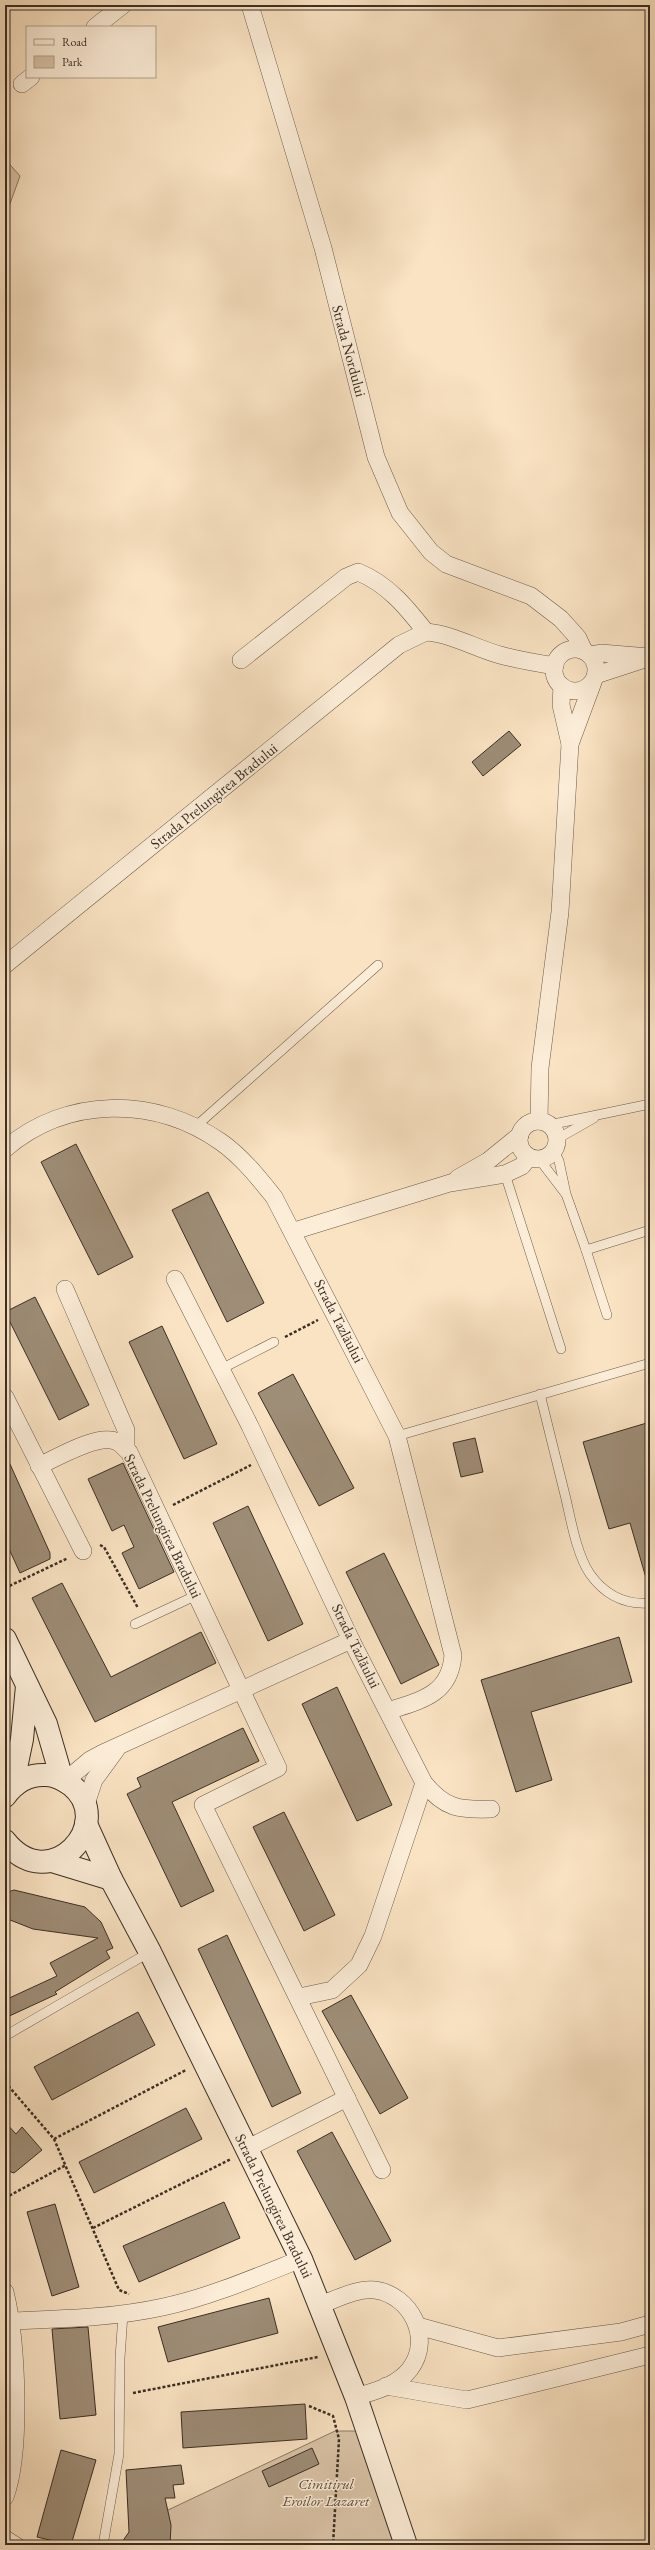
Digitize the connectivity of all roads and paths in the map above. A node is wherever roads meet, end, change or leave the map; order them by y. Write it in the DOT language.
graph roads {
  1 [pos="123,5"];
  2 [pos="250,5"];
  3 [pos="96,26"];
  4 [pos="554,615"];
  5 [pos="426,632"];
  6 [pos="567,651"];
  7 [pos="587,653"];
  8 [pos="649,657"];
  9 [pos="241,660"];
  10 [pos="555,666"];
  11 [pos="594,678"];
  12 [pos="562,686"];
  13 [pos="570,744"];
  14 [pos="5,965"];
  15 [pos="378,965"];
  16 [pos="650,1104"];
  17 [pos="599,1116"];
  18 [pos="195,1127"];
  19 [pos="520,1134"];
  20 [pos="545,1142"];
  21 [pos="5,1149"];
  22 [pos="505,1174"];
  23 [pos="450,1183"];
  24 [pos="566,1194"];
  25 [pos="650,1230"];
  26 [pos="294,1231"];
  27 [pos="586,1250"];
  28 [pos="175,1279"];
  29 [pos="65,1289"];
  30 [pos="334,1312"];
  31 [pos="607,1315"];
  32 [pos="274,1342"];
  33 [pos="561,1349"];
  34 [pos="650,1363"];
  35 [pos="221,1369"];
  36 [pos="540,1394"];
  37 [pos="5,1397"];
  38 [pos="397,1436"];
  39 [pos="126,1449"];
  40 [pos="265,1458"];
  41 [pos="39,1466"];
  42 [pos="158,1512"];
  43 [pos="83,1551"];
  44 [pos="5,1588"];
  45 [pos="197,1595"];
  46 [pos="650,1603"];
  47 [pos="144,1620"];
  48 [pos="135,1624"];
  49 [pos="5,1639"];
  50 [pos="351,1640"];
  51 [pos="27,1684"];
  52 [pos="242,1689"];
  53 [pos="388,1711"];
  54 [pos="118,1748"];
  55 [pos="64,1780"];
  56 [pos="429,1789"];
  57 [pos="8,1792"];
  58 [pos="491,1809"];
  59 [pos="86,1815"];
  60 [pos="5,1841"];
  61 [pos="14,1857"];
  62 [pos="52,1861"];
  63 [pos="111,1879"];
  64 [pos="150,1952"];
  65 [pos="298,1997"];
  66 [pos="5,2036"];
  67 [pos="204,2061"];
  68 [pos="5,2082"];
  69 [pos="347,2098"];
  70 [pos="54,2139"];
  71 [pos="246,2149"];
  72 [pos="66,2165"];
  73 [pos="382,2170"];
  74 [pos="5,2198"];
  75 [pos="92,2228"];
  76 [pos="301,2259"];
  77 [pos="5,2292"];
  78 [pos="134,2296"];
  79 [pos="320,2306"];
  80 [pos="123,2314"];
  81 [pos="10,2321"];
  82 [pos="650,2324"];
  83 [pos="418,2326"];
  84 [pos="338,2353"];
  85 [pos="650,2356"];
  86 [pos="386,2386"];
  87 [pos="120,2395"];
  88 [pos="356,2397"];
  89 [pos="309,2406"];
  90 [pos="5,2497"];
  91 [pos="5,2534"];
  92 [pos="22,2545"];
  93 [pos="103,2545"];
  94 [pos="333,2545"];
  95 [pos="406,2545"];
  1 -- 3 [label="street"];
  2 -- 4 [label="street, Strada Nordului"];
  4 -- 6 [label="street"];
  4 -- 7 [label="street, Strada Nordului"];
  5 -- 9 [label="street"];
  5 -- 10 [label="street"];
  5 -- 14 [label="street, Strada Prelungirea Bradului"];
  6 -- 7 [label="street"];
  6 -- 10 [label="street"];
  7 -- 8 [label="street"];
  7 -- 11 [label="street"];
  8 -- 11 [label="street"];
  10 -- 12 [label="street"];
  11 -- 12 [label="street"];
  11 -- 13 [label="street"];
  12 -- 13 [label="street"];
  13 -- 20 [label="street"];
  15 -- 18 [label="lane"];
  16 -- 17 [label="lane"];
  17 -- 20 [label="lane"];
  17 -- 20 [label="lane"];
  18 -- 21 [label="street, Strada Tazlăului"];
  18 -- 26 [label="street, Strada Tazlăului"];
  19 -- 20 [label="street"];
  19 -- 20 [label="street"];
  19 -- 23 [label="street"];
  20 -- 22 [label="street"];
  20 -- 24 [label="lane"];
  20 -- 24 [label="lane"];
  22 -- 23 [label="street"];
  22 -- 33 [label="lane"];
  23 -- 26 [label="street"];
  24 -- 27 [label="lane"];
  25 -- 27 [label="lane"];
  26 -- 30 [label="street, Strada Tazlăului"];
  27 -- 31 [label="lane"];
  28 -- 35 [label="street, Strada Tazlăului"];
  29 -- 39 [label="street"];
  30 -- 32 [label="path"];
  30 -- 38 [label="street, Strada Tazlăului"];
  32 -- 35 [label="lane"];
  34 -- 36 [label="lane"];
  35 -- 40 [label="street, Strada Tazlăului"];
  36 -- 38 [label="lane"];
  36 -- 46 [label="lane"];
  37 -- 41 [label="street"];
  38 -- 53 [label="street, Strada Tazlăului"];
  39 -- 41 [label="street, Strada Prelungirea Bradului"];
  39 -- 42 [label="street, Strada Prelungirea Bradului"];
  40 -- 42 [label="path"];
  40 -- 50 [label="street, Strada Tazlăului"];
  41 -- 43 [label="street"];
  42 -- 45 [label="street, Strada Prelungirea Bradului"];
  43 -- 44 [label="path"];
  43 -- 47 [label="path"];
  45 -- 47 [label="lane"];
  45 -- 52 [label="street, Strada Prelungirea Bradului"];
  47 -- 48 [label="lane"];
  49 -- 51 [label="street"];
  50 -- 52 [label="street"];
  50 -- 53 [label="street, Strada Tazlăului"];
  51 -- 55 [label="street"];
  51 -- 57 [label="street"];
  52 -- 54 [label="street"];
  52 -- 65 [label="street, Strada Prelungirea Bradului"];
  53 -- 56 [label="street, Strada Tazlăului"];
  54 -- 55 [label="street"];
  54 -- 59 [label="street"];
  55 -- 57 [label="street"];
  55 -- 59 [label="street, Strada Prelungirea Bradului"];
  56 -- 58 [label="street"];
  56 -- 65 [label="street"];
  59 -- 62 [label="street"];
  59 -- 63 [label="street, Strada Prelungirea Bradului"];
  60 -- 61 [label="street"];
  61 -- 62 [label="street"];
  62 -- 63 [label="street"];
  63 -- 64 [label="street, Strada Prelungirea Bradului"];
  64 -- 66 [label="lane"];
  64 -- 67 [label="street, Strada Prelungirea Bradului"];
  65 -- 69 [label="street, Strada Prelungirea Bradului"];
  67 -- 70 [label="path"];
  67 -- 71 [label="street, Strada Prelungirea Bradului"];
  68 -- 70 [label="path"];
  69 -- 71 [label="street"];
  69 -- 73 [label="street, Strada Prelungirea Bradului"];
  70 -- 72 [label="path"];
  71 -- 75 [label="path"];
  71 -- 76 [label="street, Strada Prelungirea Bradului"];
  72 -- 74 [label="path"];
  72 -- 75 [label="path"];
  75 -- 78 [label="path"];
  76 -- 79 [label="street, Strada Prelungirea Bradului"];
  76 -- 80 [label="street"];
  77 -- 81 [label="street"];
  79 -- 83 [label="street"];
  79 -- 84 [label="street, Strada Prelungirea Bradului"];
  80 -- 81 [label="street"];
  80 -- 87 [label="lane"];
  81 -- 90 [label="street"];
  82 -- 83 [label="street"];
  83 -- 86 [label="street"];
  84 -- 87 [label="path"];
  84 -- 88 [label="street, Strada Prelungirea Bradului"];
  85 -- 86 [label="street"];
  86 -- 88 [label="street"];
  87 -- 93 [label="lane"];
  88 -- 95 [label="street, Strada Prelungirea Bradului"];
  89 -- 94 [label="path"];
  91 -- 92 [label="lane"];
}
